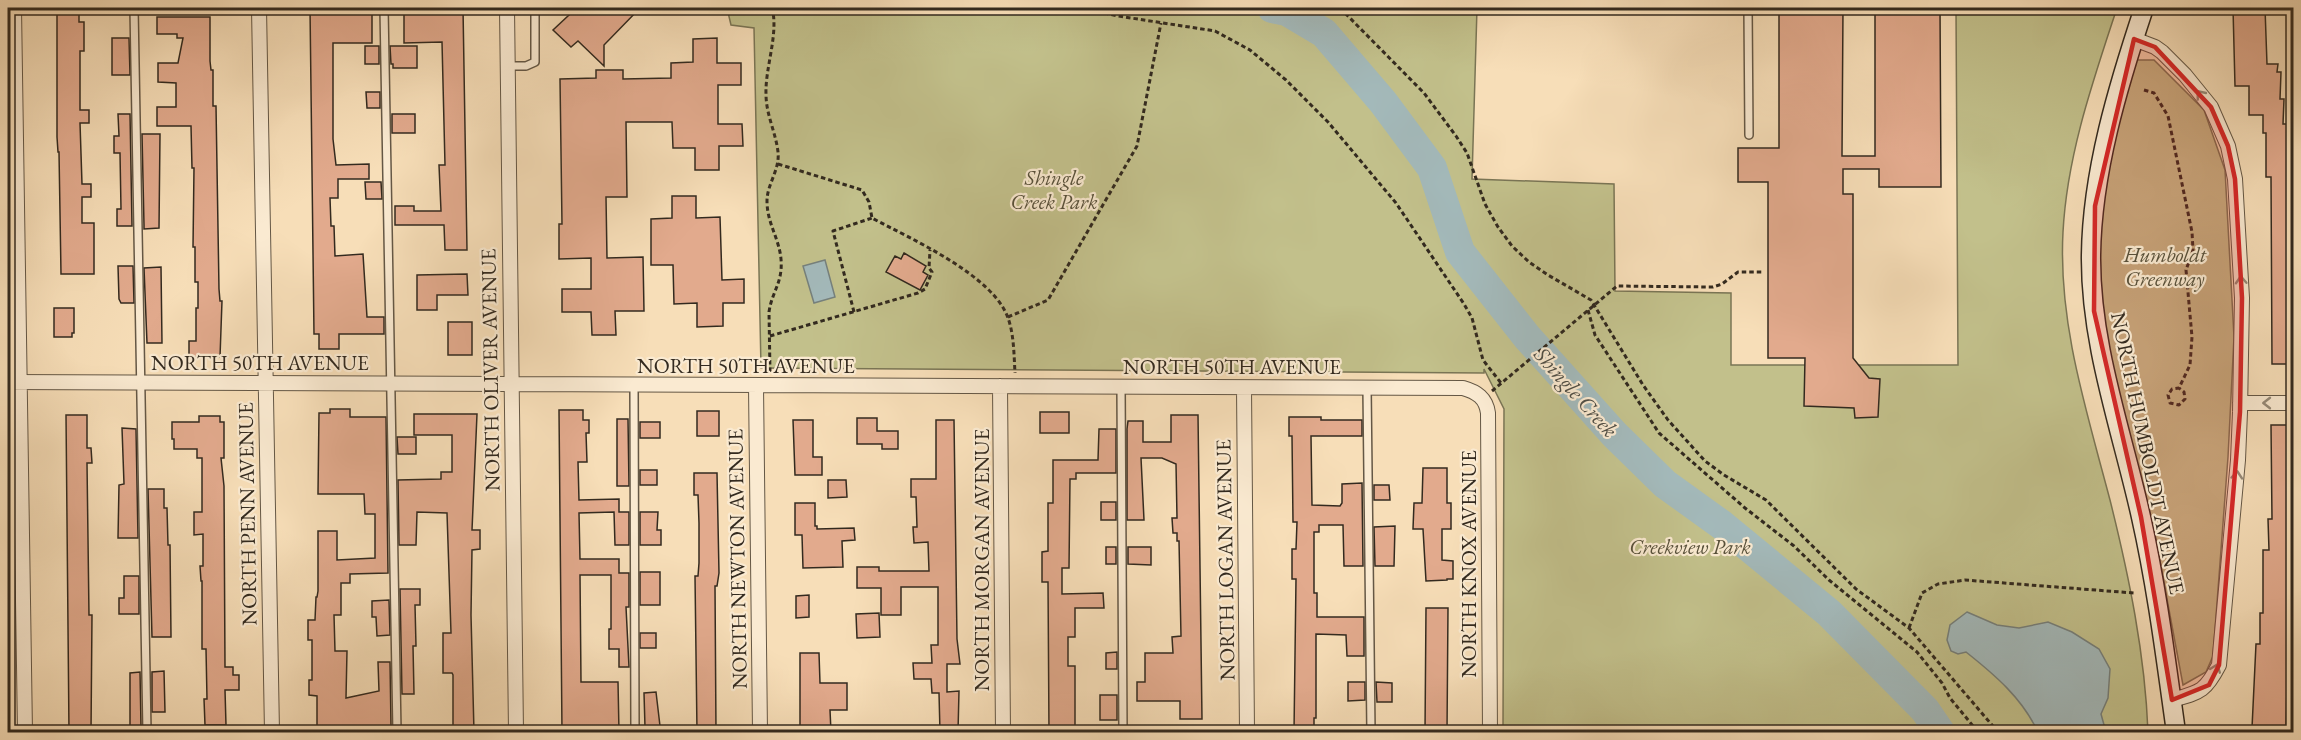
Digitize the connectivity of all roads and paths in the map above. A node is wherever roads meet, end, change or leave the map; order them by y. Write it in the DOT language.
graph roads {
  1 [pos="14,8"];
  2 [pos="134,8"];
  3 [pos="259,8"];
  4 [pos="384,8"];
  5 [pos="507,8"];
  6 [pos="535,8"];
  7 [pos="772,8"];
  8 [pos="1082,8"];
  9 [pos="1341,8"];
  10 [pos="1748,8"];
  11 [pos="2144,8"];
  12 [pos="1161,23"];
  13 [pos="2133,39"];
  14 [pos="507,66"];
  15 [pos="2144,90"];
  16 [pos="1749,135"];
  17 [pos="778,164"];
  18 [pos="872,218"];
  19 [pos="930,250"];
  20 [pos="1763,272"];
  21 [pos="1595,305"];
  22 [pos="1588,310"];
  23 [pos="854,312"];
  24 [pos="1008,317"];
  25 [pos="770,336"];
  26 [pos="14,382"];
  27 [pos="141,382"];
  28 [pos="266,382"];
  29 [pos="1502,382"];
  30 [pos="390,383"];
  31 [pos="512,384"];
  32 [pos="634,385"];
  33 [pos="756,386"];
  34 [pos="771,386"];
  35 [pos="1000,386"];
  36 [pos="1016,386"];
  37 [pos="1121,386"];
  38 [pos="1367,387"];
  39 [pos="1244,388"];
  40 [pos="2179,388"];
  41 [pos="1494,389"];
  42 [pos="1482,398"];
  43 [pos="2240,403"];
  44 [pos="2294,403"];
  45 [pos="2134,592"];
  46 [pos="1909,628"];
  47 [pos="2172,700"];
  48 [pos="25,732"];
  49 [pos="147,732"];
  50 [pos="272,732"];
  51 [pos="397,732"];
  52 [pos="516,732"];
  53 [pos="634,732"];
  54 [pos="760,732"];
  55 [pos="1003,732"];
  56 [pos="1123,732"];
  57 [pos="1247,732"];
  58 [pos="1371,732"];
  59 [pos="1490,732"];
  60 [pos="1978,732"];
  61 [pos="1998,732"];
  62 [pos="2176,732"];
  1 -- 26 [label="street"];
  2 -- 27 [label="lane"];
  3 -- 28 [label="street, NORTH PENN AVENUE"];
  4 -- 30 [label="lane"];
  5 -- 14 [label="street, NORTH OLIVER AVENUE"];
  6 -- 14 [label="lane"];
  7 -- 17 [label="path"];
  8 -- 12 [label="path"];
  9 -- 21 [label="path"];
  10 -- 16 [label="lane"];
  11 -- 13 [label="street, NORTH HUMBOLDT AVENUE"];
  12 -- 24 [label="path"];
  12 -- 29 [label="path"];
  43 -- 13 [label="street, one-way"];
  13 -- 47 [label="street, NORTH HUMBOLDT AVENUE"];
  14 -- 31 [label="street, NORTH OLIVER AVENUE"];
  15 -- 40 [label="path"];
  17 -- 18 [label="path"];
  17 -- 25 [label="path"];
  18 -- 19 [label="path"];
  18 -- 23 [label="path"];
  19 -- 23 [label="path"];
  19 -- 24 [label="path"];
  20 -- 21 [label="path"];
  21 -- 22 [label="path"];
  21 -- 46 [label="path"];
  22 -- 29 [label="path"];
  22 -- 60 [label="path"];
  23 -- 25 [label="path"];
  24 -- 36 [label="path"];
  25 -- 34 [label="path"];
  26 -- 27 [label="street, NORTH 50TH AVENUE"];
  26 -- 48 [label="street"];
  27 -- 28 [label="street, NORTH 50TH AVENUE"];
  27 -- 49 [label="lane"];
  28 -- 30 [label="street, NORTH 50TH AVENUE"];
  28 -- 50 [label="street, NORTH PENN AVENUE"];
  29 -- 41 [label="path"];
  30 -- 31 [label="street, NORTH 50TH AVENUE"];
  30 -- 51 [label="lane"];
  31 -- 32 [label="street, NORTH 50TH AVENUE"];
  31 -- 52 [label="street, NORTH OLIVER AVENUE"];
  32 -- 33 [label="street, NORTH 50TH AVENUE"];
  32 -- 53 [label="lane"];
  33 -- 34 [label="street, NORTH 50TH AVENUE"];
  33 -- 54 [label="street, NORTH NEWTON AVENUE"];
  34 -- 35 [label="street, NORTH 50TH AVENUE"];
  35 -- 36 [label="street, NORTH 50TH AVENUE"];
  35 -- 55 [label="street, NORTH MORGAN AVENUE"];
  36 -- 37 [label="street, NORTH 50TH AVENUE"];
  37 -- 39 [label="street, NORTH 50TH AVENUE"];
  37 -- 56 [label="lane"];
  38 -- 39 [label="street, NORTH 50TH AVENUE"];
  38 -- 42 [label="street, NORTH 50TH AVENUE"];
  38 -- 58 [label="lane"];
  39 -- 57 [label="street, NORTH LOGAN AVENUE"];
  40 -- 40 [label="path"];
  42 -- 59 [label="street, NORTH KNOX AVENUE"];
  44 -- 43 [label="street, one-way"];
  47 -- 43 [label="street, one-way"];
  45 -- 46 [label="path"];
  46 -- 61 [label="path"];
  47 -- 62 [label="street, NORTH HUMBOLDT AVENUE"];
}
